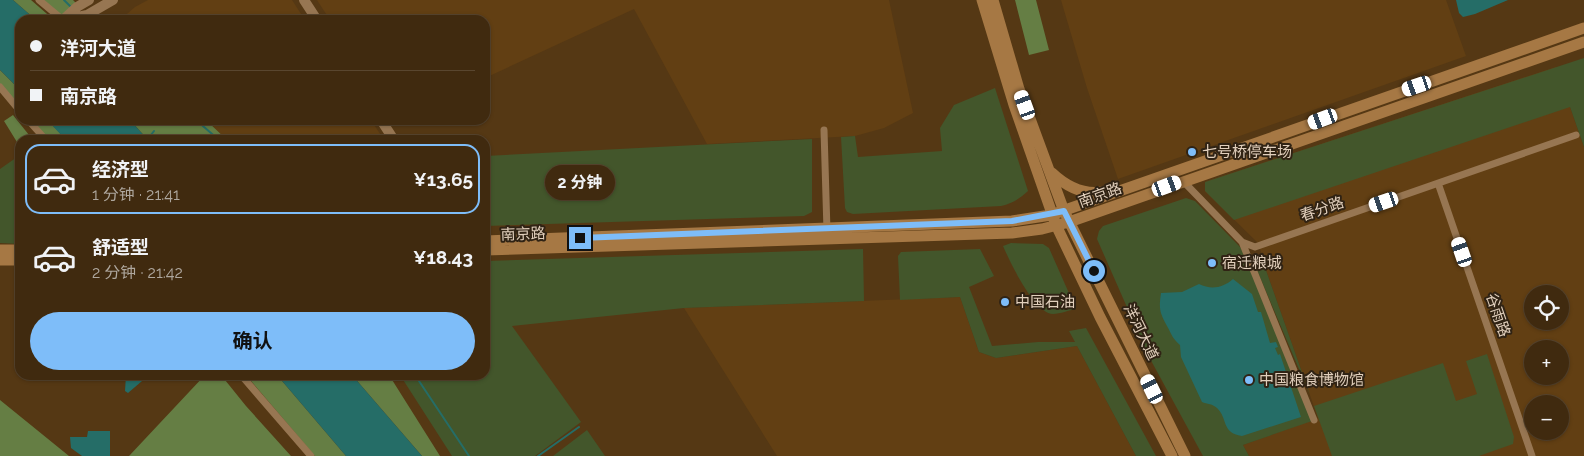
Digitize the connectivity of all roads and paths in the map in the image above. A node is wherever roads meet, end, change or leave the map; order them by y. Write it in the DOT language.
graph roads {
  1 [pos="40,0"];
  2 [pos="89,0"];
  3 [pos="113,0"];
  4 [pos="304,0"];
  5 [pos="982,0"];
  6 [pos="992,0"];
  7 [pos="58,15"];
  8 [pos="69,15"];
  9 [pos="87,15"];
  10 [pos="314,15"];
  11 [pos="1584,28"];
  12 [pos="1584,42"];
  13 [pos="0,87"];
  14 [pos="15,105"];
  15 [pos="32,125"];
  16 [pos="824,130"];
  17 [pos="42,135"];
  18 [pos="1576,135"];
  19 [pos="1193,165"];
  20 [pos="1050,171"];
  21 [pos="1184,180"];
  22 [pos="1438,183"];
  23 [pos="1067,216"];
  24 [pos="1054,220"];
  25 [pos="827,234"];
  26 [pos="490,241"];
  27 [pos="1242,242"];
  28 [pos="1255,247"];
  29 [pos="0,250"];
  30 [pos="15,250"];
  31 [pos="490,250"];
  32 [pos="0,260"];
  33 [pos="15,260"];
  34 [pos="1251,262"];
  35 [pos="245,380"];
  36 [pos="1314,420"];
  37 [pos="311,456"];
  38 [pos="1172,456"];
  39 [pos="1185,456"];
  40 [pos="1532,456"];
  1 -- 7 [label="street"];
  2 -- 8 [label="street"];
  3 -- 9 [label="street"];
  4 -- 10 [label="street"];
  5 -- 24 [label="main road, 洋河大道"];
  6 -- 20 [label="main road, 洋河大道"];
  11 -- 19 [label="main road, 南京路"];
  12 -- 21 [label="main road, 南京路"];
  13 -- 14 [label="street"];
  15 -- 17 [label="street"];
  16 -- 25 [label="street"];
  18 -- 22 [label="street, 春分路"];
  19 -- 20 [label="main road"];
  19 -- 23 [label="main road, 南京路"];
  20 -- 23 [label="main road, 洋河大道"];
  21 -- 23 [label="main road, 南京路"];
  21 -- 27 [label="street"];
  22 -- 28 [label="street, 春分路"];
  22 -- 40 [label="street, 谷雨路"];
  23 -- 24 [label="main road, 南京路"];
  23 -- 39 [label="main road, 洋河大道"];
  24 -- 25 [label="main road, 南京路"];
  24 -- 38 [label="main road, 洋河大道"];
  25 -- 26 [label="main road, 南京路"];
  25 -- 31 [label="main road, 南京路"];
  27 -- 28 [label="street"];
  27 -- 34 [label="street"];
  28 -- 34 [label="street"];
  29 -- 30 [label="main road"];
  32 -- 33 [label="main road"];
  34 -- 36 [label="street"];
  35 -- 37 [label="street"];
}
